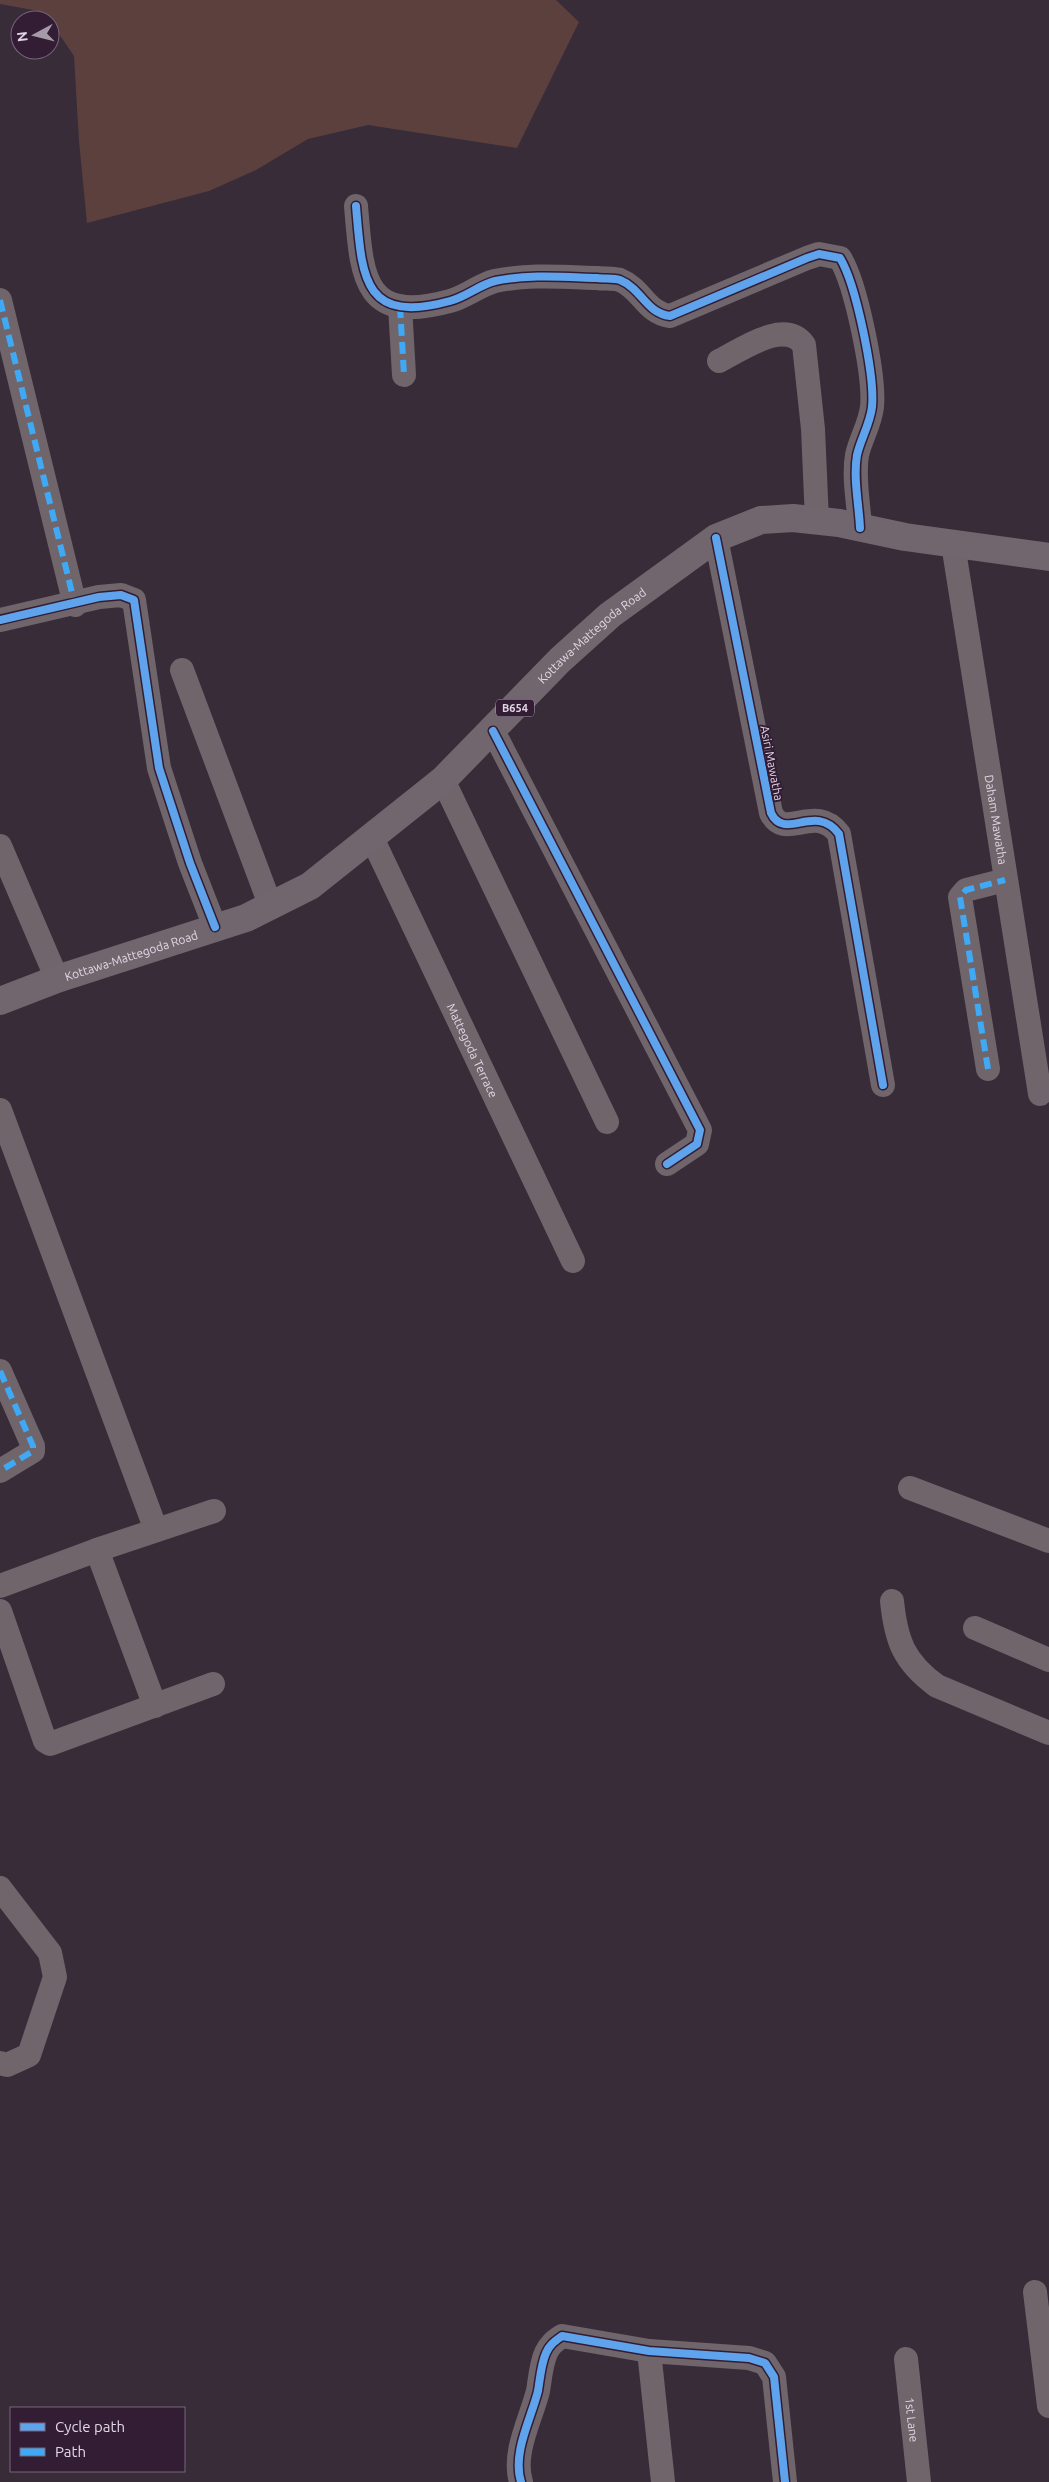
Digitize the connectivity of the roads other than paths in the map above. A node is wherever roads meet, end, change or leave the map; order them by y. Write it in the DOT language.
graph roads {
  1 [pos="356,206"];
  2 [pos="0,300"];
  3 [pos="400,306"];
  4 [pos="719,362"];
  5 [pos="404,375"];
  6 [pos="817,521"];
  7 [pos="860,528"];
  8 [pos="716,538"];
  9 [pos="953,544"];
  10 [pos="1049,557"];
  11 [pos="75,605"];
  12 [pos="0,620"];
  13 [pos="182,670"];
  14 [pos="493,731"];
  15 [pos="443,780"];
  16 [pos="372,838"];
  17 [pos="0,846"];
  18 [pos="1005,880"];
  19 [pos="271,907"];
  20 [pos="215,927"];
  21 [pos="57,979"];
  22 [pos="0,1001"];
  23 [pos="988,1069"];
  24 [pos="883,1085"];
  25 [pos="1040,1094"];
  26 [pos="0,1110"];
  27 [pos="607,1122"];
  28 [pos="667,1164"];
  29 [pos="573,1261"];
  30 [pos="0,1371"];
  31 [pos="0,1471"];
  32 [pos="910,1488"];
  33 [pos="214,1511"];
  34 [pos="156,1530"];
  35 [pos="1049,1541"];
  36 [pos="97,1550"];
  37 [pos="0,1586"];
  38 [pos="892,1601"];
  39 [pos="0,1611"];
  40 [pos="975,1628"];
  41 [pos="1049,1660"];
  42 [pos="212,1684"];
  43 [pos="155,1706"];
  44 [pos="1049,1733"];
  45 [pos="0,1888"];
  46 [pos="0,2063"];
  47 [pos="1035,2292"];
  48 [pos="649,2351"];
  49 [pos="906,2359"];
  50 [pos="1049,2406"];
  51 [pos="521,2482"];
  52 [pos="663,2482"];
  53 [pos="785,2482"];
  54 [pos="919,2482"];
  1 -- 3 [label="street"];
  2 -- 11 [label="street"];
  3 -- 5 [label="street"];
  3 -- 7 [label="street"];
  4 -- 6 [label="street"];
  6 -- 7 [label="main road, Kottawa-Mattegoda Road / B654"];
  6 -- 8 [label="main road, Kottawa-Mattegoda Road / B654"];
  7 -- 9 [label="main road, Kottawa-Mattegoda Road / B654"];
  8 -- 14 [label="main road, Kottawa-Mattegoda Road / B654"];
  8 -- 24 [label="street, Asiri Mawatha"];
  9 -- 10 [label="main road, Kottawa-Mattegoda Road / B654"];
  9 -- 18 [label="street, Daham Mawatha"];
  11 -- 12 [label="street"];
  11 -- 20 [label="street"];
  13 -- 19 [label="street"];
  14 -- 15 [label="main road, Kottawa-Mattegoda Road / B654"];
  14 -- 28 [label="street"];
  15 -- 16 [label="main road, Kottawa-Mattegoda Road / B654"];
  15 -- 27 [label="street"];
  16 -- 19 [label="main road, Kottawa-Mattegoda Road / B654"];
  16 -- 29 [label="street, Mattegoda Terrace"];
  17 -- 21 [label="street"];
  18 -- 23 [label="street"];
  18 -- 25 [label="street, Daham Mawatha"];
  19 -- 20 [label="main road, Kottawa-Mattegoda Road / B654"];
  20 -- 21 [label="main road, Kottawa-Mattegoda Road / B654"];
  21 -- 22 [label="main road, Kottawa-Mattegoda Road / B654"];
  26 -- 34 [label="street"];
  30 -- 31 [label="street"];
  32 -- 35 [label="street"];
  33 -- 34 [label="street"];
  34 -- 36 [label="street"];
  36 -- 37 [label="street"];
  36 -- 43 [label="street"];
  38 -- 44 [label="street"];
  39 -- 43 [label="street"];
  40 -- 41 [label="street"];
  42 -- 43 [label="street"];
  45 -- 46 [label="street"];
  47 -- 50 [label="street"];
  48 -- 51 [label="street"];
  48 -- 52 [label="street"];
  48 -- 53 [label="street"];
  49 -- 54 [label="street, 1st Lane"];
}
